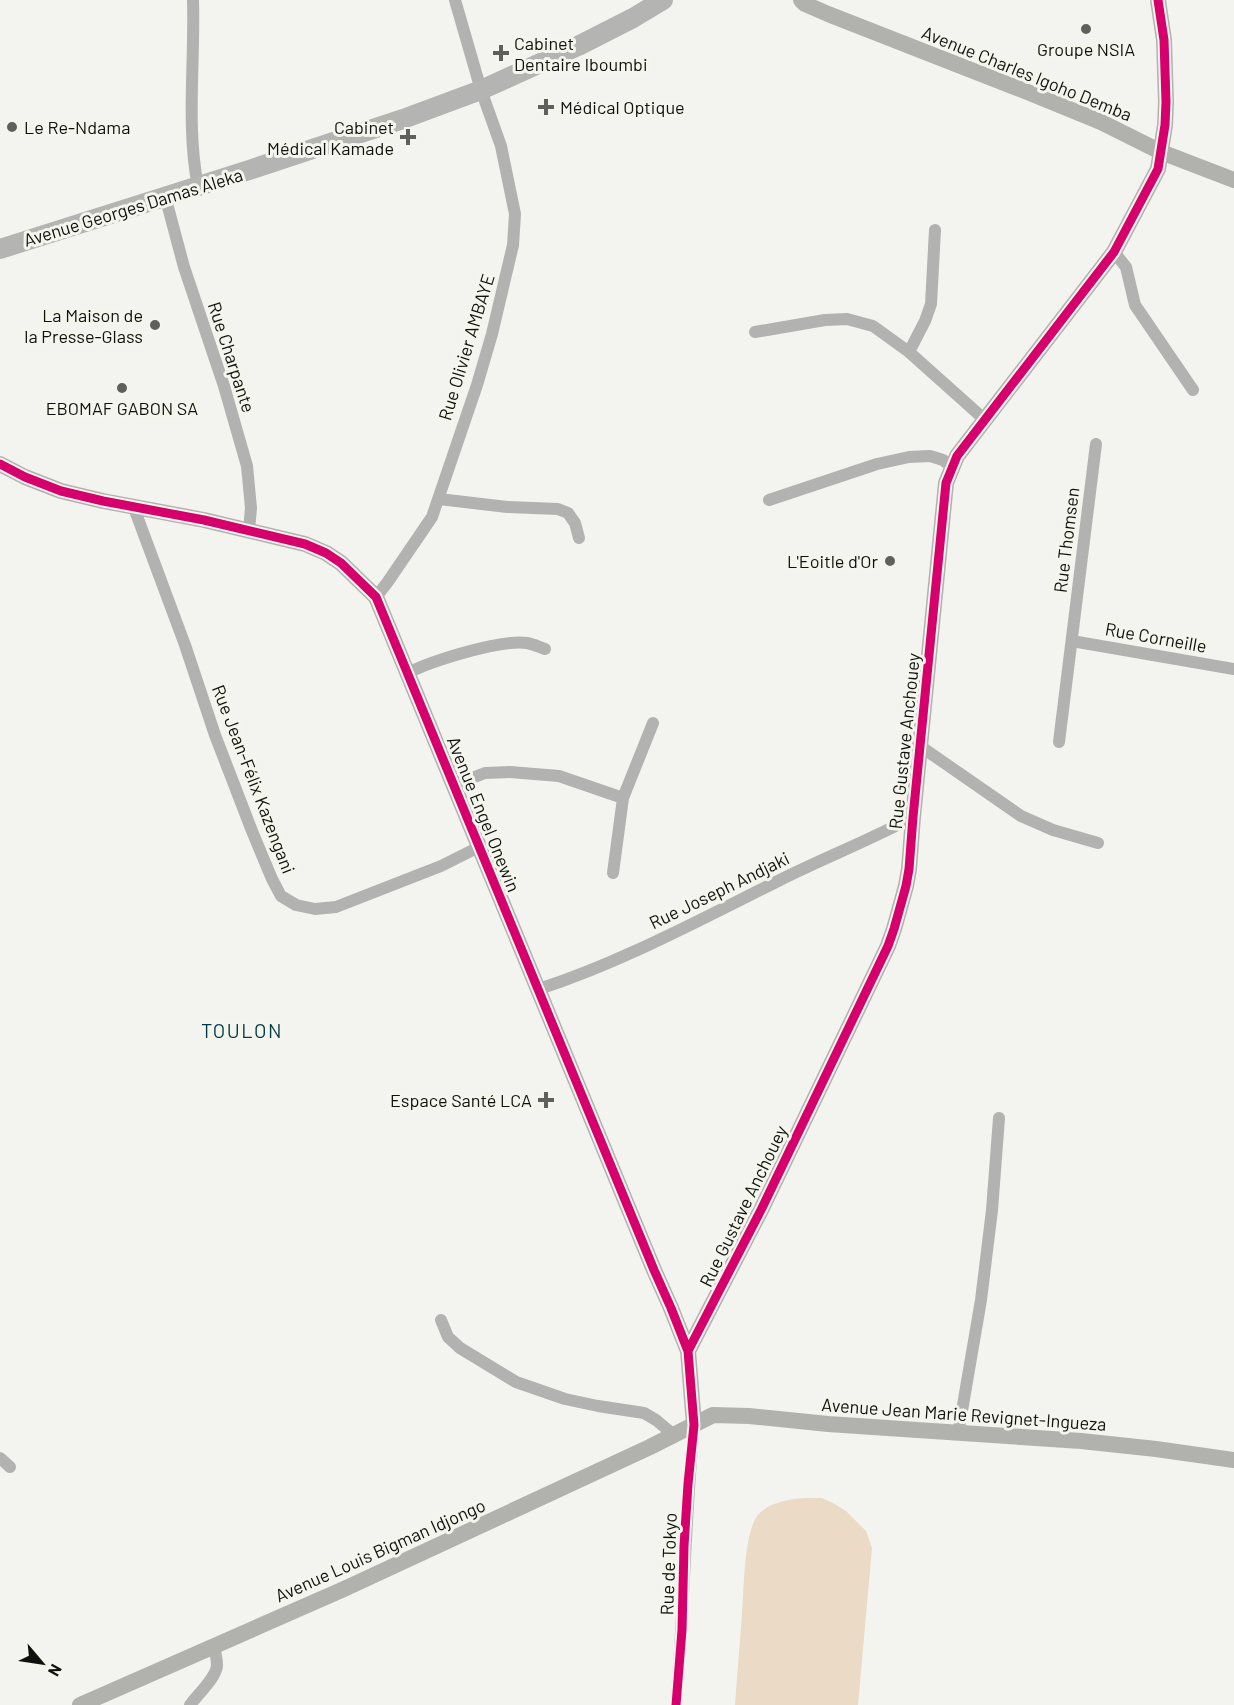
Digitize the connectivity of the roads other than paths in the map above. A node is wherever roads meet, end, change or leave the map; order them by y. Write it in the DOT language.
graph roads {
  1 [pos="193,0"];
  2 [pos="455,0"];
  3 [pos="663,0"];
  4 [pos="784,0"];
  5 [pos="1159,0"];
  6 [pos="803,2"];
  7 [pos="481,90"];
  8 [pos="1161,152"];
  9 [pos="1234,180"];
  10 [pos="198,187"];
  11 [pos="165,196"];
  12 [pos="935,230"];
  13 [pos="0,249"];
  14 [pos="1114,252"];
  15 [pos="755,332"];
  16 [pos="909,352"];
  17 [pos="1193,390"];
  18 [pos="984,419"];
  19 [pos="1096,444"];
  20 [pos="0,464"];
  21 [pos="951,467"];
  22 [pos="439,499"];
  23 [pos="769,500"];
  24 [pos="134,508"];
  25 [pos="249,530"];
  26 [pos="579,538"];
  27 [pos="376,597"];
  28 [pos="1072,641"];
  29 [pos="545,649"];
  30 [pos="1234,669"];
  31 [pos="408,673"];
  32 [pos="653,723"];
  33 [pos="1059,742"];
  34 [pos="920,746"];
  35 [pos="454,784"];
  36 [pos="623,798"];
  37 [pos="913,817"];
  38 [pos="1098,843"];
  39 [pos="479,847"];
  40 [pos="613,873"];
  41 [pos="538,989"];
  42 [pos="999,1118"];
  43 [pos="441,1320"];
  44 [pos="687,1351"];
  45 [pos="693,1425"];
  46 [pos="958,1434"];
  47 [pos="674,1435"];
  48 [pos="0,1458"];
  49 [pos="1234,1460"];
  50 [pos="10,1467"];
  51 [pos="214,1645"];
  52 [pos="80,1705"];
  53 [pos="190,1705"];
  54 [pos="676,1705"];
  1 -- 10 [label="street"];
  2 -- 7 [label="street, Rue Olivier AMBAYE"];
  3 -- 7 [label="main road, Avenue Georges Damas Aleka"];
  4 -- 6 [label="street, Avenue Charles Igoho Demba"];
  5 -- 8 [label="street"];
  6 -- 8 [label="street, Avenue Charles Igoho Demba"];
  7 -- 10 [label="main road, Avenue Georges Damas Aleka"];
  7 -- 22 [label="street, Rue Olivier AMBAYE"];
  8 -- 9 [label="street, Avenue Charles Igoho Demba"];
  8 -- 14 [label="street, Rue Gustave Anchouey"];
  10 -- 11 [label="main road, Avenue Georges Damas Aleka"];
  11 -- 13 [label="main road, Avenue Georges Damas Aleka"];
  11 -- 25 [label="street, Rue Charpante"];
  12 -- 16 [label="street"];
  14 -- 17 [label="street"];
  14 -- 18 [label="street, Rue Gustave Anchouey"];
  15 -- 16 [label="street"];
  16 -- 18 [label="street"];
  18 -- 21 [label="street, Rue Gustave Anchouey"];
  19 -- 28 [label="street, Rue Thomsen"];
  20 -- 24 [label="street, Avenue Engel Onewin"];
  21 -- 23 [label="street"];
  21 -- 34 [label="street, Rue Gustave Anchouey"];
  22 -- 26 [label="street"];
  22 -- 27 [label="street, Rue Olivier AMBAYE"];
  24 -- 25 [label="street, Avenue Engel Onewin"];
  24 -- 39 [label="street, Rue Jean-Félix Kazengani"];
  25 -- 27 [label="street, Avenue Engel Onewin"];
  27 -- 31 [label="street, Avenue Engel Onewin"];
  28 -- 30 [label="street, Rue Corneille"];
  28 -- 33 [label="street, Rue Thomsen"];
  29 -- 31 [label="street"];
  31 -- 35 [label="street, Avenue Engel Onewin"];
  32 -- 36 [label="street"];
  34 -- 37 [label="street, Rue Gustave Anchouey"];
  34 -- 38 [label="street"];
  35 -- 36 [label="street"];
  35 -- 39 [label="street, Avenue Engel Onewin"];
  36 -- 40 [label="street"];
  37 -- 41 [label="street, Rue Joseph Andjaki"];
  37 -- 44 [label="street, Rue Gustave Anchouey"];
  39 -- 41 [label="street, Avenue Engel Onewin"];
  41 -- 44 [label="street, Avenue Engel Onewin"];
  42 -- 46 [label="street"];
  43 -- 47 [label="street"];
  44 -- 45 [label="street, Avenue Engel Onewin"];
  45 -- 46 [label="street, Avenue Jean Marie Revignet-Ingueza"];
  45 -- 47 [label="street, Avenue Louis Bigman Idjongo"];
  45 -- 54 [label="street, Rue de Tokyo"];
  46 -- 49 [label="street, Avenue Jean Marie Revignet-Ingueza"];
  47 -- 51 [label="street, Avenue Louis Bigman Idjongo"];
  48 -- 50 [label="street"];
  51 -- 52 [label="street, Avenue Louis Bigman Idjongo"];
  51 -- 53 [label="street"];
}
